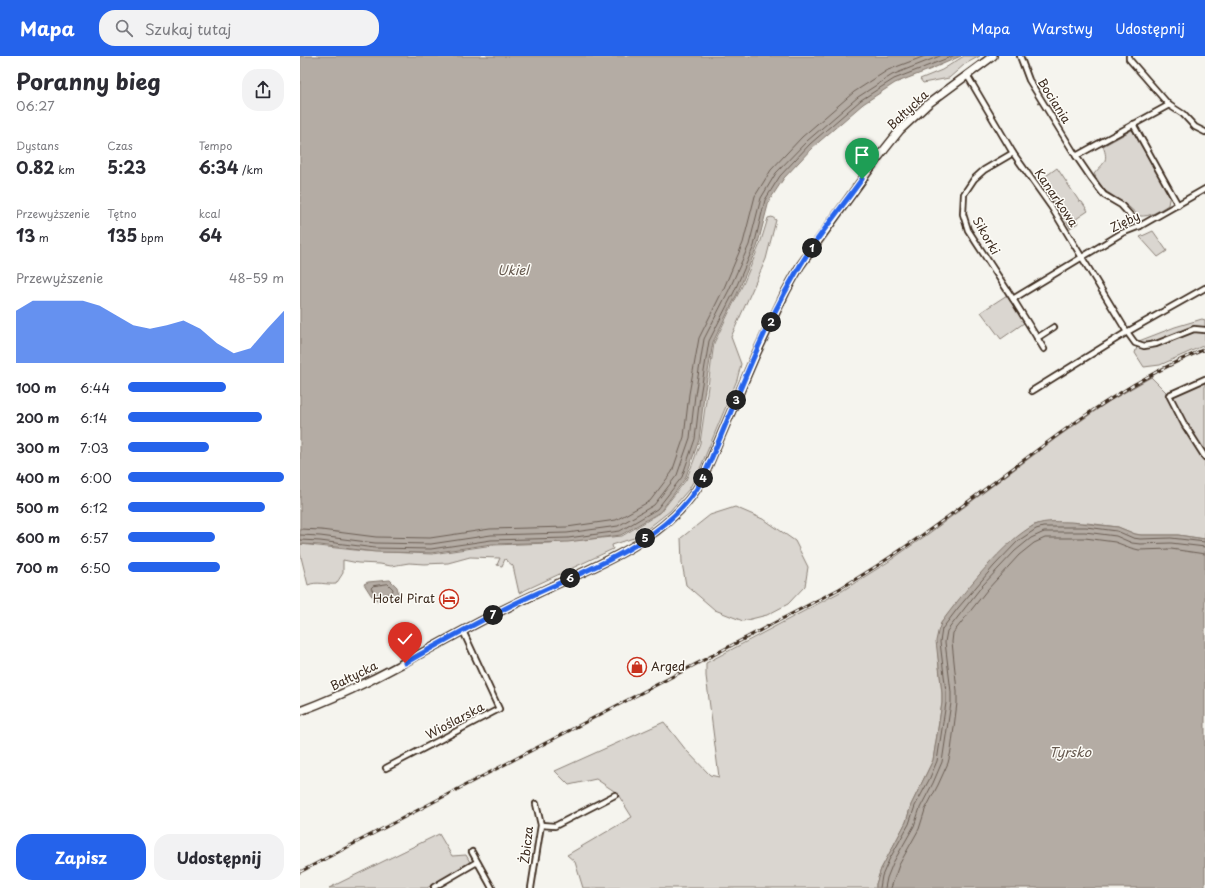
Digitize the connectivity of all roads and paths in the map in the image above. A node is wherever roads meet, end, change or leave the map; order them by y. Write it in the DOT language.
graph roads {
  1 [pos="993,56"];
  2 [pos="1020,56"];
  3 [pos="1129,56"];
  4 [pos="967,75"];
  5 [pos="1169,105"];
  6 [pos="1133,124"];
  7 [pos="1205,132"];
  8 [pos="1013,153"];
  9 [pos="1076,156"];
  10 [pos="1205,189"];
  11 [pos="1178,205"];
  12 [pos="1140,226"];
  13 [pos="1083,258"];
  14 [pos="1205,288"];
  15 [pos="1013,300"];
  16 [pos="1054,327"];
  17 [pos="1205,330"];
  18 [pos="1127,332"];
  19 [pos="1037,338"];
  20 [pos="1044,349"];
  21 [pos="1205,379"];
  22 [pos="1032,391"];
  23 [pos="1205,457"];
  24 [pos="463,631"];
  25 [pos="300,710"];
  26 [pos="386,768"];
  27 [pos="615,795"];
  28 [pos="536,804"];
  29 [pos="541,825"];
  30 [pos="472,852"];
  31 [pos="477,862"];
  32 [pos="434,887"];
  33 [pos="492,888"];
  34 [pos="531,888"];
  1 -- 4 [label="main road, Bałtycka"];
  2 -- 9 [label="street, Bociania"];
  3 -- 5 [label="street"];
  4 -- 8 [label="street, Kanarkowa"];
  4 -- 24 [label="main road, Bałtycka"];
  5 -- 6 [label="street"];
  5 -- 7 [label="street"];
  6 -- 9 [label="street"];
  6 -- 11 [label="street"];
  8 -- 13 [label="street, Kanarkowa"];
  8 -- 15 [label="street, Sikorki"];
  9 -- 12 [label="street, Bociania"];
  10 -- 11 [label="street, Zięby"];
  11 -- 12 [label="street, Zięby"];
  12 -- 13 [label="street, Zięby"];
  13 -- 15 [label="street"];
  13 -- 18 [label="street, Kanarkowa"];
  14 -- 18 [label="street"];
  15 -- 19 [label="street, Sikorki"];
  16 -- 19 [label="street"];
  17 -- 18 [label="street, Kanarkowa"];
  18 -- 22 [label="street"];
  19 -- 20 [label="street, Sikorki"];
  21 -- 23 [label="street"];
  24 -- 25 [label="main road, Bałtycka"];
  24 -- 26 [label="street, Wioślarska"];
  27 -- 29 [label="street"];
  28 -- 29 [label="street, Żbicza"];
  29 -- 34 [label="street, Żbicza"];
  30 -- 31 [label="street"];
  31 -- 32 [label="street"];
  31 -- 33 [label="street"];
}
